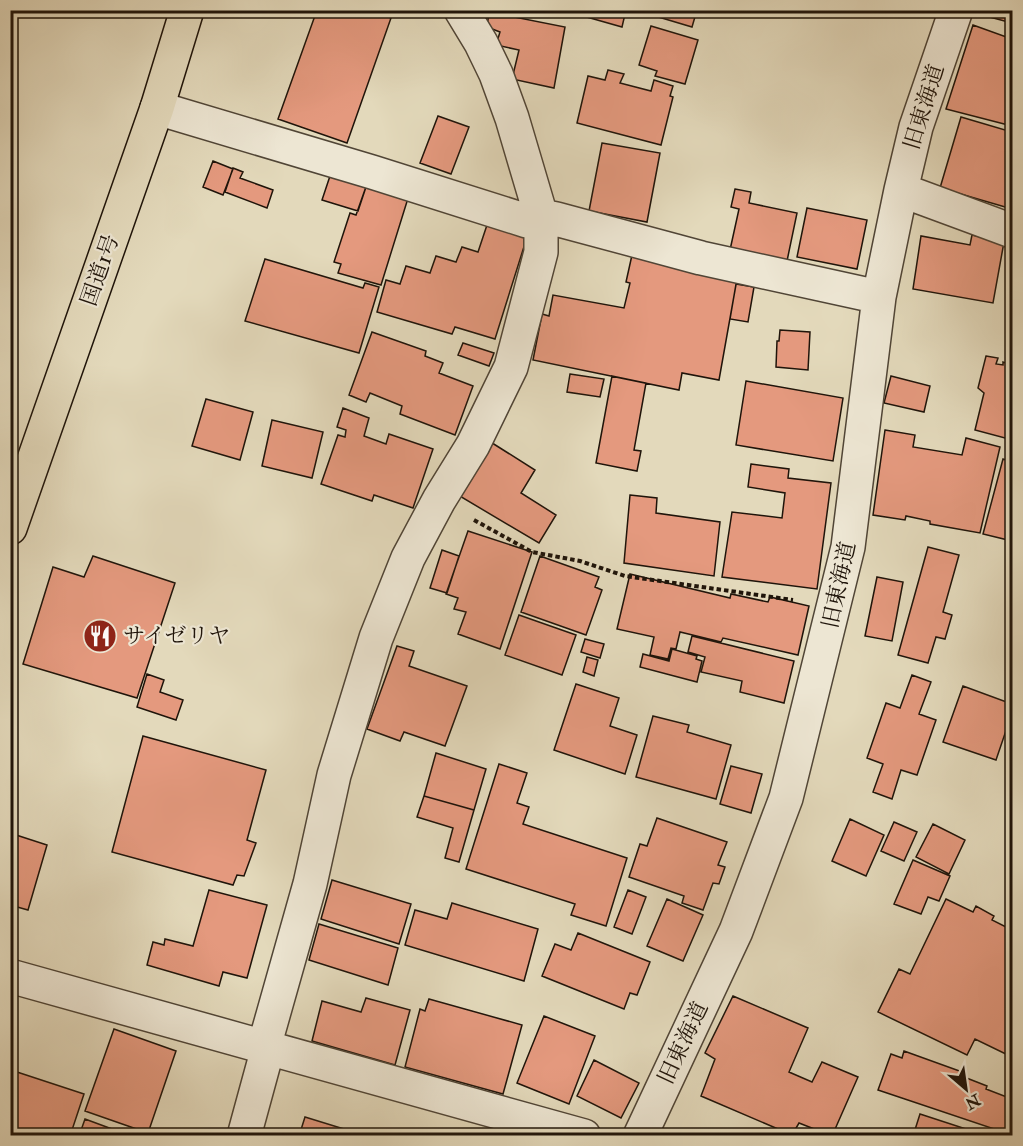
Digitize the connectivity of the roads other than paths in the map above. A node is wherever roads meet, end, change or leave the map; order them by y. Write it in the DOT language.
graph roads {
  1 [pos="187,10"];
  2 [pos="461,10"];
  3 [pos="956,10"];
  4 [pos="157,108"];
  5 [pos="901,189"];
  6 [pos="541,216"];
  7 [pos="1012,231"];
  8 [pos="879,297"];
  9 [pos="10,528"];
  10 [pos="10,976"];
  11 [pos="266,1047"];
  12 [pos="654,1129"];
  13 [pos="244,1136"];
  14 [pos="584,1136"];
  1 -- 4 [label="highway, 国道1号"];
  2 -- 6 [label="street"];
  3 -- 5 [label="street, 旧東海道"];
  4 -- 6 [label="street"];
  4 -- 9 [label="highway, 国道1号"];
  5 -- 7 [label="street"];
  5 -- 8 [label="street, 旧東海道"];
  6 -- 8 [label="street"];
  6 -- 11 [label="street"];
  8 -- 12 [label="street, 旧東海道"];
  10 -- 11 [label="street"];
  11 -- 13 [label="street"];
  11 -- 14 [label="street"];
}
